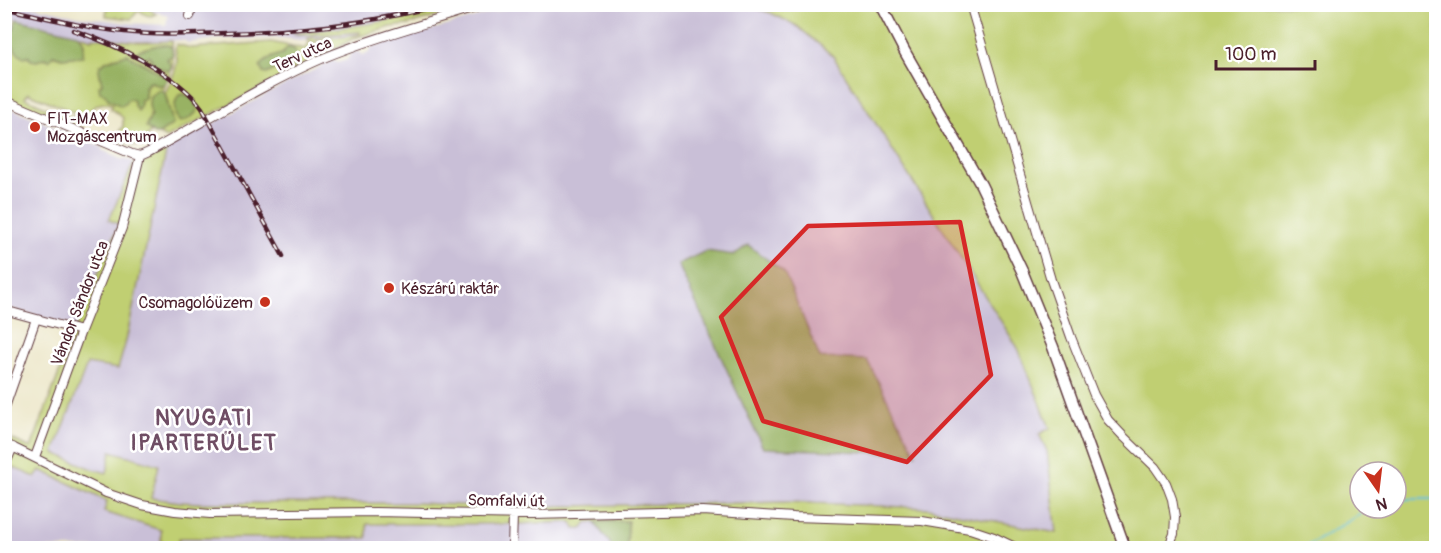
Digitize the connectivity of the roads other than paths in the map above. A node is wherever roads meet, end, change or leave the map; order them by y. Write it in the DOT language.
graph roads {
  1 [pos="193,4"];
  2 [pos="488,4"];
  3 [pos="880,4"];
  4 [pos="970,4"];
  5 [pos="190,16"];
  6 [pos="4,100"];
  7 [pos="140,156"];
  8 [pos="5,308"];
  9 [pos="36,319"];
  10 [pos="81,331"];
  11 [pos="4,410"];
  12 [pos="4,443"];
  13 [pos="13,447"];
  14 [pos="35,457"];
  15 [pos="4,468"];
  16 [pos="513,515"];
  17 [pos="512,549"];
  18 [pos="1017,549"];
  19 [pos="1125,549"];
  20 [pos="1168,549"];
  1 -- 5 [label="street"];
  2 -- 7 [label="street, Terv utca"];
  3 -- 19 [label="main road"];
  4 -- 20 [label="street"];
  6 -- 7 [label="street"];
  7 -- 10 [label="street, Vándor Sándor utca"];
  8 -- 9 [label="street"];
  9 -- 10 [label="street"];
  9 -- 11 [label="street"];
  10 -- 14 [label="street, Vándor Sándor utca"];
  12 -- 13 [label="street, Somfalvi út"];
  13 -- 14 [label="street, Somfalvi út"];
  13 -- 15 [label="street"];
  14 -- 16 [label="street, Somfalvi út"];
  16 -- 17 [label="street"];
  16 -- 18 [label="street, Somfalvi út"];
}
